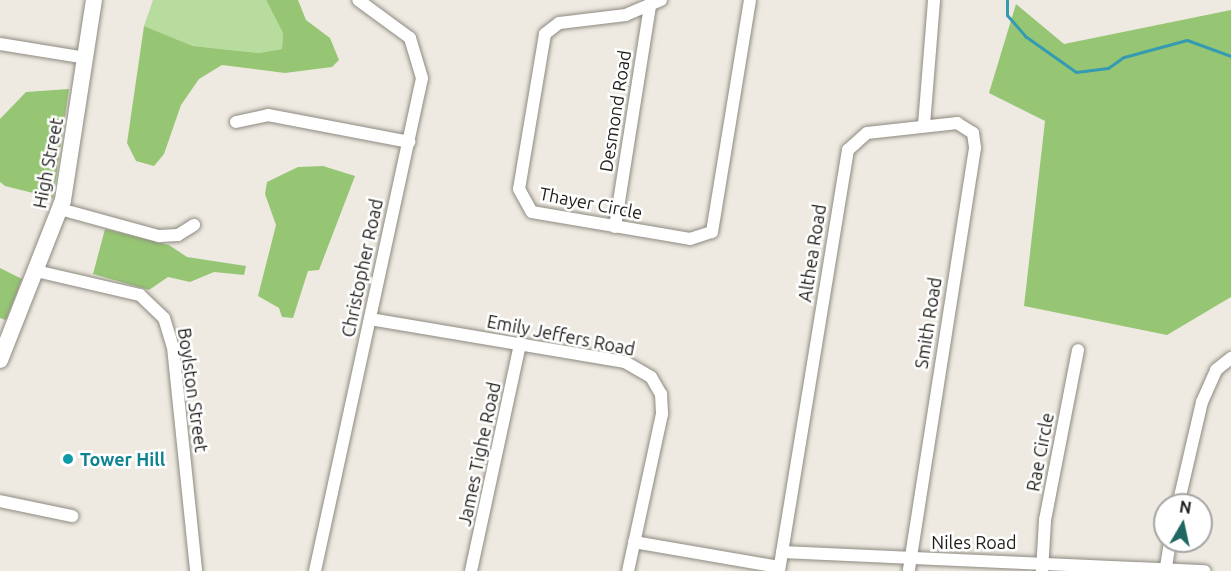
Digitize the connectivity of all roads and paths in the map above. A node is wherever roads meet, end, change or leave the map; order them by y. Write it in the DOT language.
graph roads {
  1 [pos="94,0"];
  2 [pos="358,0"];
  3 [pos="750,0"];
  4 [pos="934,0"];
  5 [pos="654,2"];
  6 [pos="0,44"];
  7 [pos="86,58"];
  8 [pos="236,122"];
  9 [pos="924,125"];
  10 [pos="409,142"];
  11 [pos="60,209"];
  12 [pos="194,225"];
  13 [pos="615,227"];
  14 [pos="36,272"];
  15 [pos="370,319"];
  16 [pos="520,345"];
  17 [pos="1078,350"];
  18 [pos="1231,358"];
  19 [pos="0,360"];
  20 [pos="1181,493"];
  21 [pos="0,501"];
  22 [pos="72,516"];
  23 [pos="634,542"];
  24 [pos="782,552"];
  25 [pos="1168,553"];
  26 [pos="909,566"];
  27 [pos="1042,566"];
  28 [pos="1166,567"];
  29 [pos="779,569"];
  30 [pos="196,571"];
  31 [pos="315,571"];
  32 [pos="471,571"];
  33 [pos="628,571"];
  34 [pos="1204,571"];
  1 -- 7 [label="main road, High Street"];
  2 -- 10 [label="street, Christopher Road"];
  3 -- 13 [label="street, Thayer Circle"];
  4 -- 9 [label="street"];
  5 -- 13 [label="street, Desmond Road"];
  5 -- 13 [label="street, Thayer Circle"];
  6 -- 7 [label="street"];
  7 -- 11 [label="main road, High Street"];
  8 -- 10 [label="street"];
  9 -- 24 [label="street, Althea Road"];
  9 -- 26 [label="street, Smith Road"];
  10 -- 15 [label="street, Christopher Road"];
  11 -- 12 [label="street"];
  11 -- 14 [label="main road, High Street"];
  14 -- 19 [label="main road, High Street"];
  14 -- 30 [label="street, Boylston Street"];
  15 -- 16 [label="street, Emily Jeffers Road"];
  15 -- 31 [label="street, Christopher Road"];
  16 -- 23 [label="street, Emily Jeffers Road"];
  16 -- 32 [label="street, James Tighe Road"];
  17 -- 27 [label="street, Rae Circle"];
  18 -- 20 [label="street"];
  21 -- 22 [label="street"];
  23 -- 29 [label="street"];
  23 -- 33 [label="street, Emily Jeffers Road"];
  24 -- 26 [label="street, Niles Road"];
  24 -- 29 [label="street, Althea Road"];
  25 -- 28 [label="street"];
  26 -- 27 [label="street, Niles Road"];
  27 -- 28 [label="street, Niles Road"];
  28 -- 34 [label="street, Niles Road"];
}
